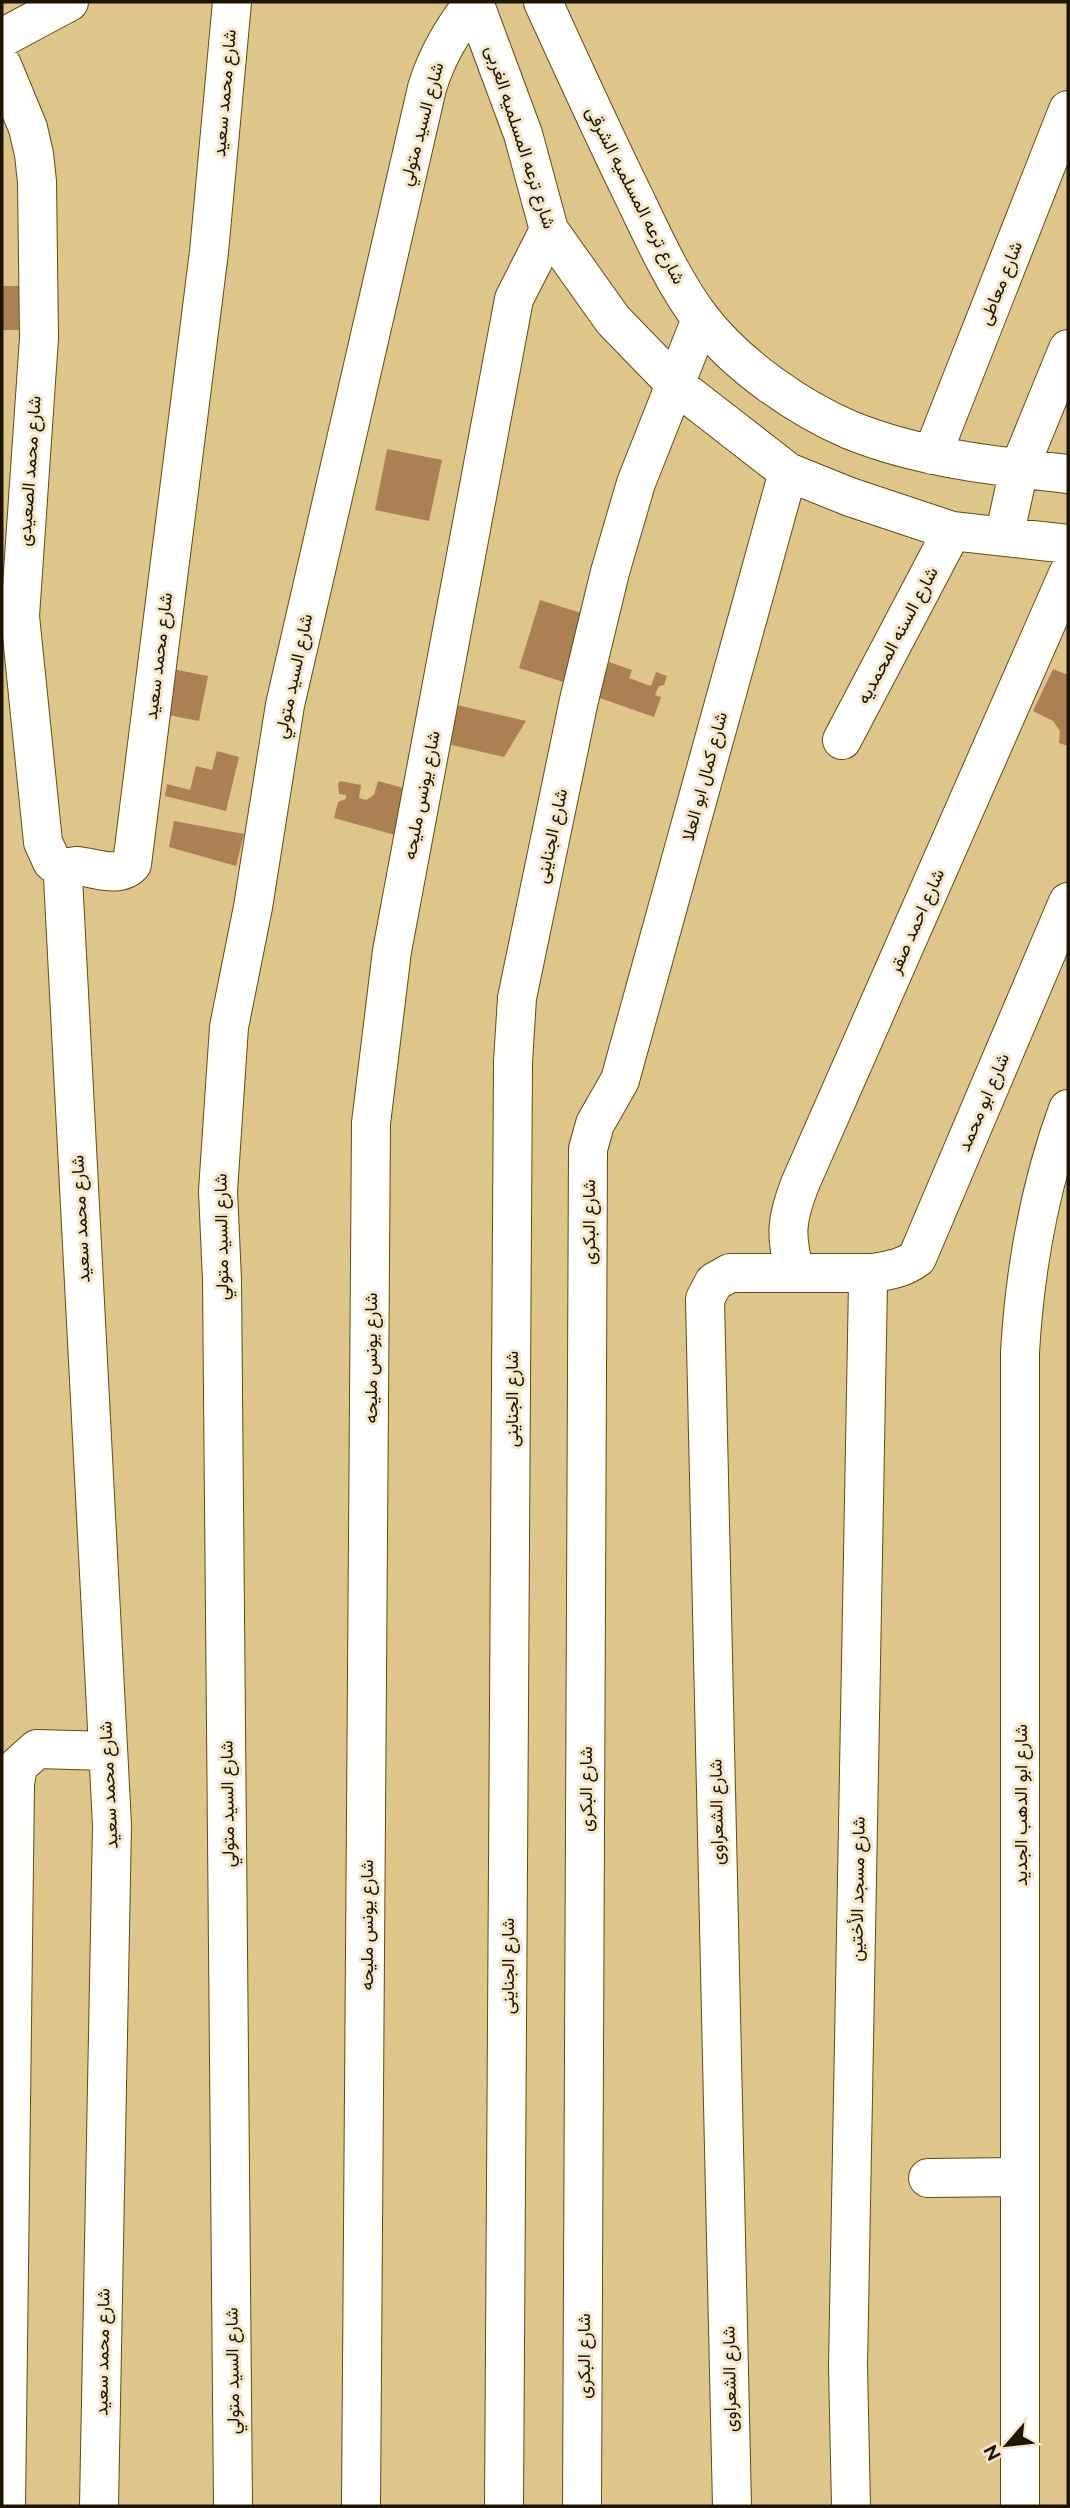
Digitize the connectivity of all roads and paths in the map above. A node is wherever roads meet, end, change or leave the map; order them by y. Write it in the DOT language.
graph roads {
  1 [pos="69,2"];
  2 [pos="232,2"];
  3 [pos="474,2"];
  4 [pos="542,2"];
  5 [pos="2,38"];
  6 [pos="2,65"];
  7 [pos="1068,110"];
  8 [pos="549,230"];
  9 [pos="701,319"];
  10 [pos="1068,349"];
  11 [pos="676,385"];
  12 [pos="932,455"];
  13 [pos="1019,469"];
  14 [pos="788,472"];
  15 [pos="1068,474"];
  16 [pos="952,531"];
  17 [pos="1004,537"];
  18 [pos="1068,544"];
  19 [pos="1068,573"];
  20 [pos="842,740"];
  21 [pos="66,872"];
  22 [pos="1068,902"];
  23 [pos="620,1080"];
  24 [pos="1068,1109"];
  25 [pos="795,1273"];
  26 [pos="872,1273"];
  27 [pos="107,1751"];
  28 [pos="1020,2177"];
  29 [pos="928,2178"];
  30 [pos="6,2506"];
  31 [pos="99,2506"];
  32 [pos="233,2506"];
  33 [pos="361,2506"];
  34 [pos="504,2506"];
  35 [pos="582,2506"];
  36 [pos="732,2506"];
  37 [pos="851,2506"];
  38 [pos="1020,2506"];
  1 -- 5 [label="street"];
  2 -- 21 [label="street, شارع محمد سعيد"];
  3 -- 8 [label="street, شارع ترعه المسلميه الغربى"];
  3 -- 32 [label="street, شارع السيد متولي"];
  4 -- 9 [label="street, شارع ترعه المسلميه الشرقى"];
  6 -- 21 [label="street, شارع محمد الصعيدى"];
  7 -- 12 [label="street, شارع معاطى"];
  8 -- 11 [label="street, شارع ترعه المسلميه الغربى"];
  8 -- 33 [label="street, شارع يونس مليحه"];
  9 -- 11 [label="street, شارع الجناينى"];
  9 -- 12 [label="street, شارع ترعه المسلميه الشرقى"];
  10 -- 13 [label="street"];
  11 -- 14 [label="street, شارع ترعه المسلميه الغربى"];
  11 -- 34 [label="street, شارع الجناينى"];
  12 -- 13 [label="street, شارع ترعه المسلميه الشرقى"];
  13 -- 15 [label="street, شارع ترعه المسلميه الشرقى"];
  13 -- 17 [label="street"];
  14 -- 16 [label="street, شارع ترعه المسلميه الغربى"];
  14 -- 23 [label="street, شارع كمال ابو العلا"];
  16 -- 17 [label="street, شارع ترعه المسلميه الغربى"];
  16 -- 20 [label="street, شارع السنه المحمديه"];
  17 -- 18 [label="street, شارع ترعه المسلميه الغربى"];
  19 -- 25 [label="street, شارع احمد صقر"];
  21 -- 27 [label="street, شارع محمد سعيد"];
  22 -- 26 [label="street, شارع ابو محمد"];
  23 -- 35 [label="street, شارع البكرى"];
  24 -- 28 [label="street, شارع ابو الدهب الجديد"];
  25 -- 26 [label="street, شارع الشعراوى"];
  25 -- 36 [label="street, شارع الشعراوى"];
  26 -- 37 [label="street, شارع مسجد الأختين"];
  27 -- 30 [label="street"];
  27 -- 31 [label="street, شارع محمد سعيد"];
  28 -- 29 [label="street"];
  28 -- 38 [label="street, شارع ابو الدهب الجديد"];
}
